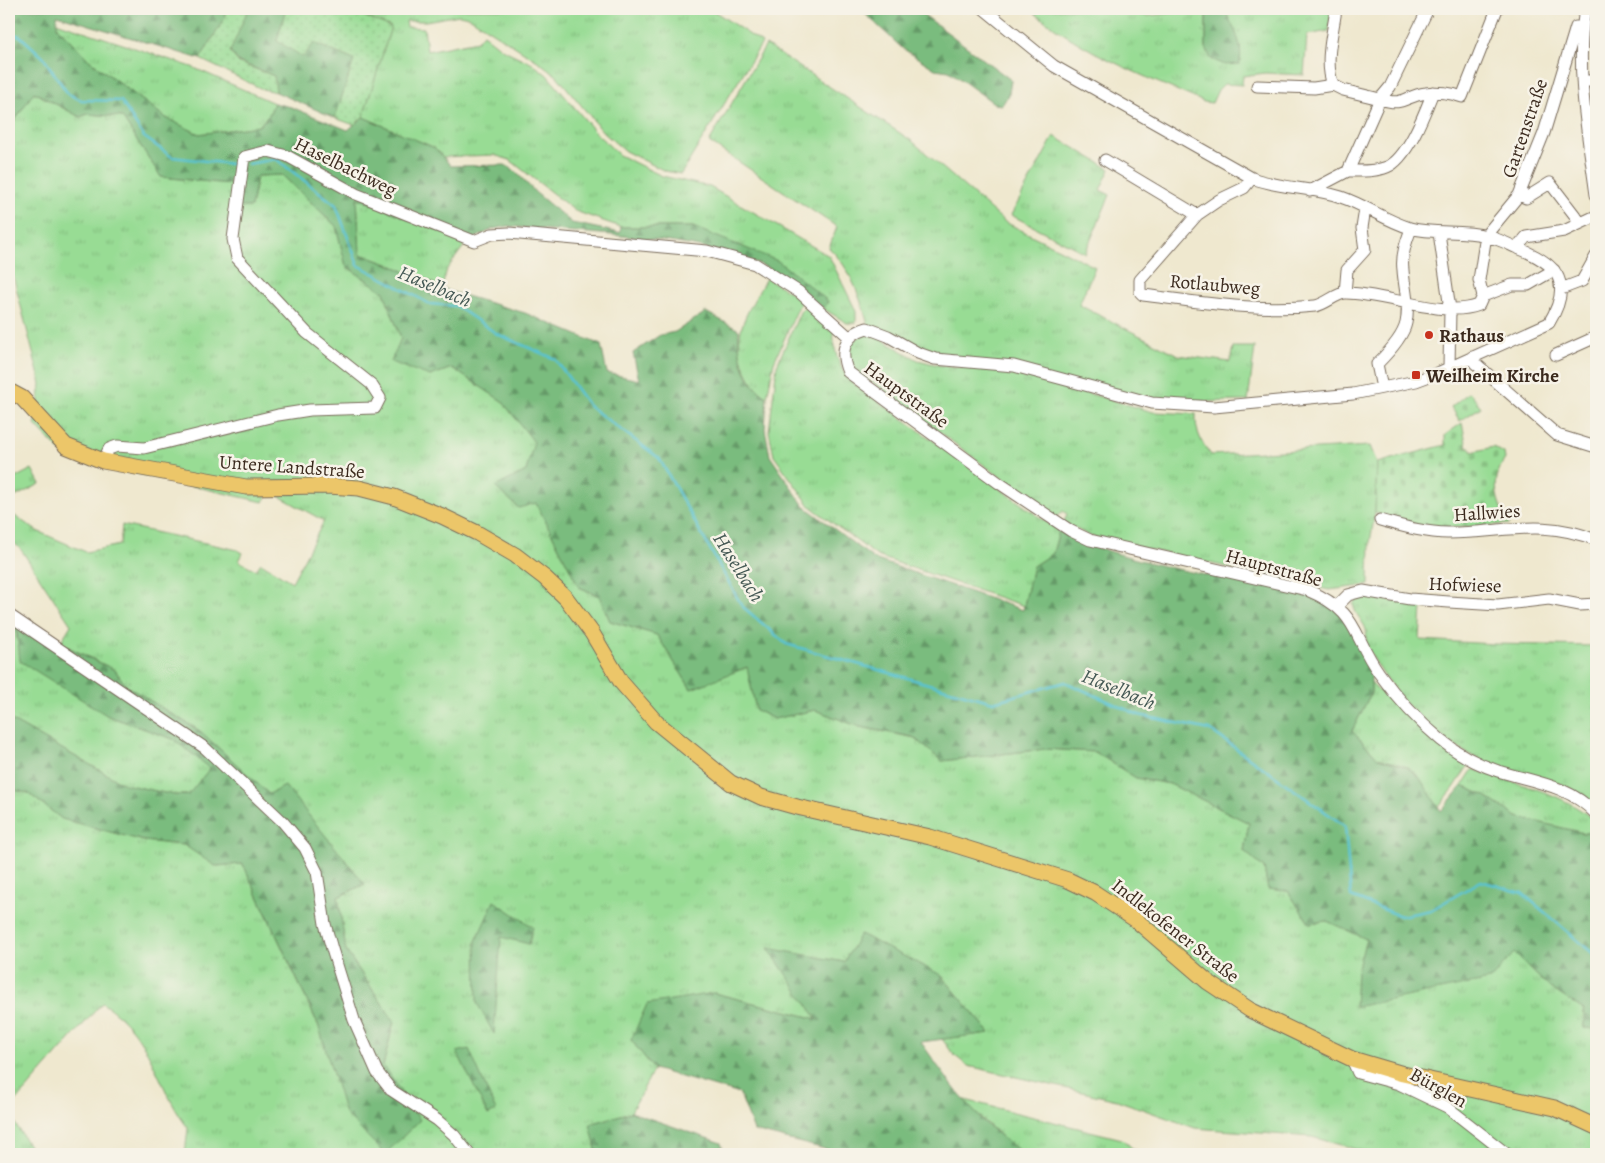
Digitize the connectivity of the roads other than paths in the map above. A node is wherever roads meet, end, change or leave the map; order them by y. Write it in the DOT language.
graph roads {
  1 [pos="984,9"];
  2 [pos="1336,9"];
  3 [pos="1428,9"];
  4 [pos="1498,9"];
  5 [pos="1585,9"];
  6 [pos="1582,28"];
  7 [pos="1583,80"];
  8 [pos="1596,82"];
  9 [pos="1333,85"];
  10 [pos="1258,86"];
  11 [pos="1433,92"];
  12 [pos="1380,99"];
  13 [pos="1105,160"];
  14 [pos="1348,171"];
  15 [pos="1252,178"];
  16 [pos="1310,191"];
  17 [pos="1596,195"];
  18 [pos="1519,196"];
  19 [pos="1365,209"];
  20 [pos="1197,215"];
  21 [pos="1596,216"];
  22 [pos="1580,222"];
  23 [pos="1411,229"];
  24 [pos="1439,233"];
  25 [pos="1486,236"];
  26 [pos="1517,248"];
  27 [pos="1596,256"];
  28 [pos="1554,270"];
  29 [pos="1561,289"];
  30 [pos="1345,293"];
  31 [pos="1484,296"];
  32 [pos="1407,302"];
  33 [pos="1450,309"];
  34 [pos="849,337"];
  35 [pos="1596,337"];
  36 [pos="1556,355"];
  37 [pos="1472,357"];
  38 [pos="1449,368"];
  39 [pos="1382,388"];
  40 [pos="9,391"];
  41 [pos="1596,448"];
  42 [pos="104,461"];
  43 [pos="1380,520"];
  44 [pos="1596,540"];
  45 [pos="1596,604"];
  46 [pos="1337,606"];
  47 [pos="9,615"];
  48 [pos="656,722"];
  49 [pos="1596,814"];
  50 [pos="1352,1060"];
  51 [pos="1596,1127"];
  52 [pos="469,1154"];
  53 [pos="1507,1154"];
  1 -- 15 [label="street"];
  2 -- 9 [label="street"];
  3 -- 12 [label="street"];
  4 -- 11 [label="street"];
  5 -- 6 [label="street"];
  6 -- 7 [label="street"];
  6 -- 18 [label="street, Gartenstraße"];
  7 -- 8 [label="street"];
  7 -- 17 [label="street"];
  9 -- 10 [label="street"];
  9 -- 12 [label="street"];
  11 -- 12 [label="street"];
  11 -- 14 [label="street"];
  12 -- 14 [label="street"];
  13 -- 20 [label="street"];
  14 -- 16 [label="street"];
  15 -- 16 [label="street"];
  15 -- 20 [label="street, Rotlaubweg"];
  16 -- 19 [label="street"];
  18 -- 22 [label="street"];
  18 -- 25 [label="street, Gartenstraße"];
  19 -- 23 [label="street"];
  19 -- 30 [label="street"];
  20 -- 30 [label="street, Rotlaubweg"];
  21 -- 22 [label="street"];
  22 -- 26 [label="street"];
  23 -- 24 [label="street"];
  23 -- 32 [label="street"];
  24 -- 25 [label="street"];
  24 -- 33 [label="street"];
  25 -- 26 [label="street"];
  25 -- 31 [label="street"];
  26 -- 28 [label="street"];
  27 -- 29 [label="street"];
  28 -- 29 [label="street"];
  28 -- 31 [label="street"];
  29 -- 37 [label="street, Hauptstraße"];
  30 -- 32 [label="street"];
  31 -- 33 [label="street"];
  32 -- 33 [label="street"];
  32 -- 39 [label="street"];
  33 -- 38 [label="street"];
  34 -- 39 [label="street, Hauptstraße"];
  34 -- 42 [label="street, Haselbachweg"];
  34 -- 46 [label="street, Hauptstraße"];
  35 -- 36 [label="street"];
  37 -- 38 [label="street, Hauptstraße"];
  37 -- 41 [label="street"];
  38 -- 39 [label="street, Hauptstraße"];
  40 -- 42 [label="main road, Untere Landstraße"];
  42 -- 48 [label="main road, Untere Landstraße"];
  43 -- 44 [label="street, Hallwies"];
  45 -- 46 [label="street, Hofwiese"];
  46 -- 49 [label="street, Hauptstraße"];
  47 -- 52 [label="street"];
  48 -- 50 [label="main road, Indlekofener Straße"];
  50 -- 51 [label="main road, Indlekofener Straße"];
  50 -- 53 [label="street, Bürglen"];
}
